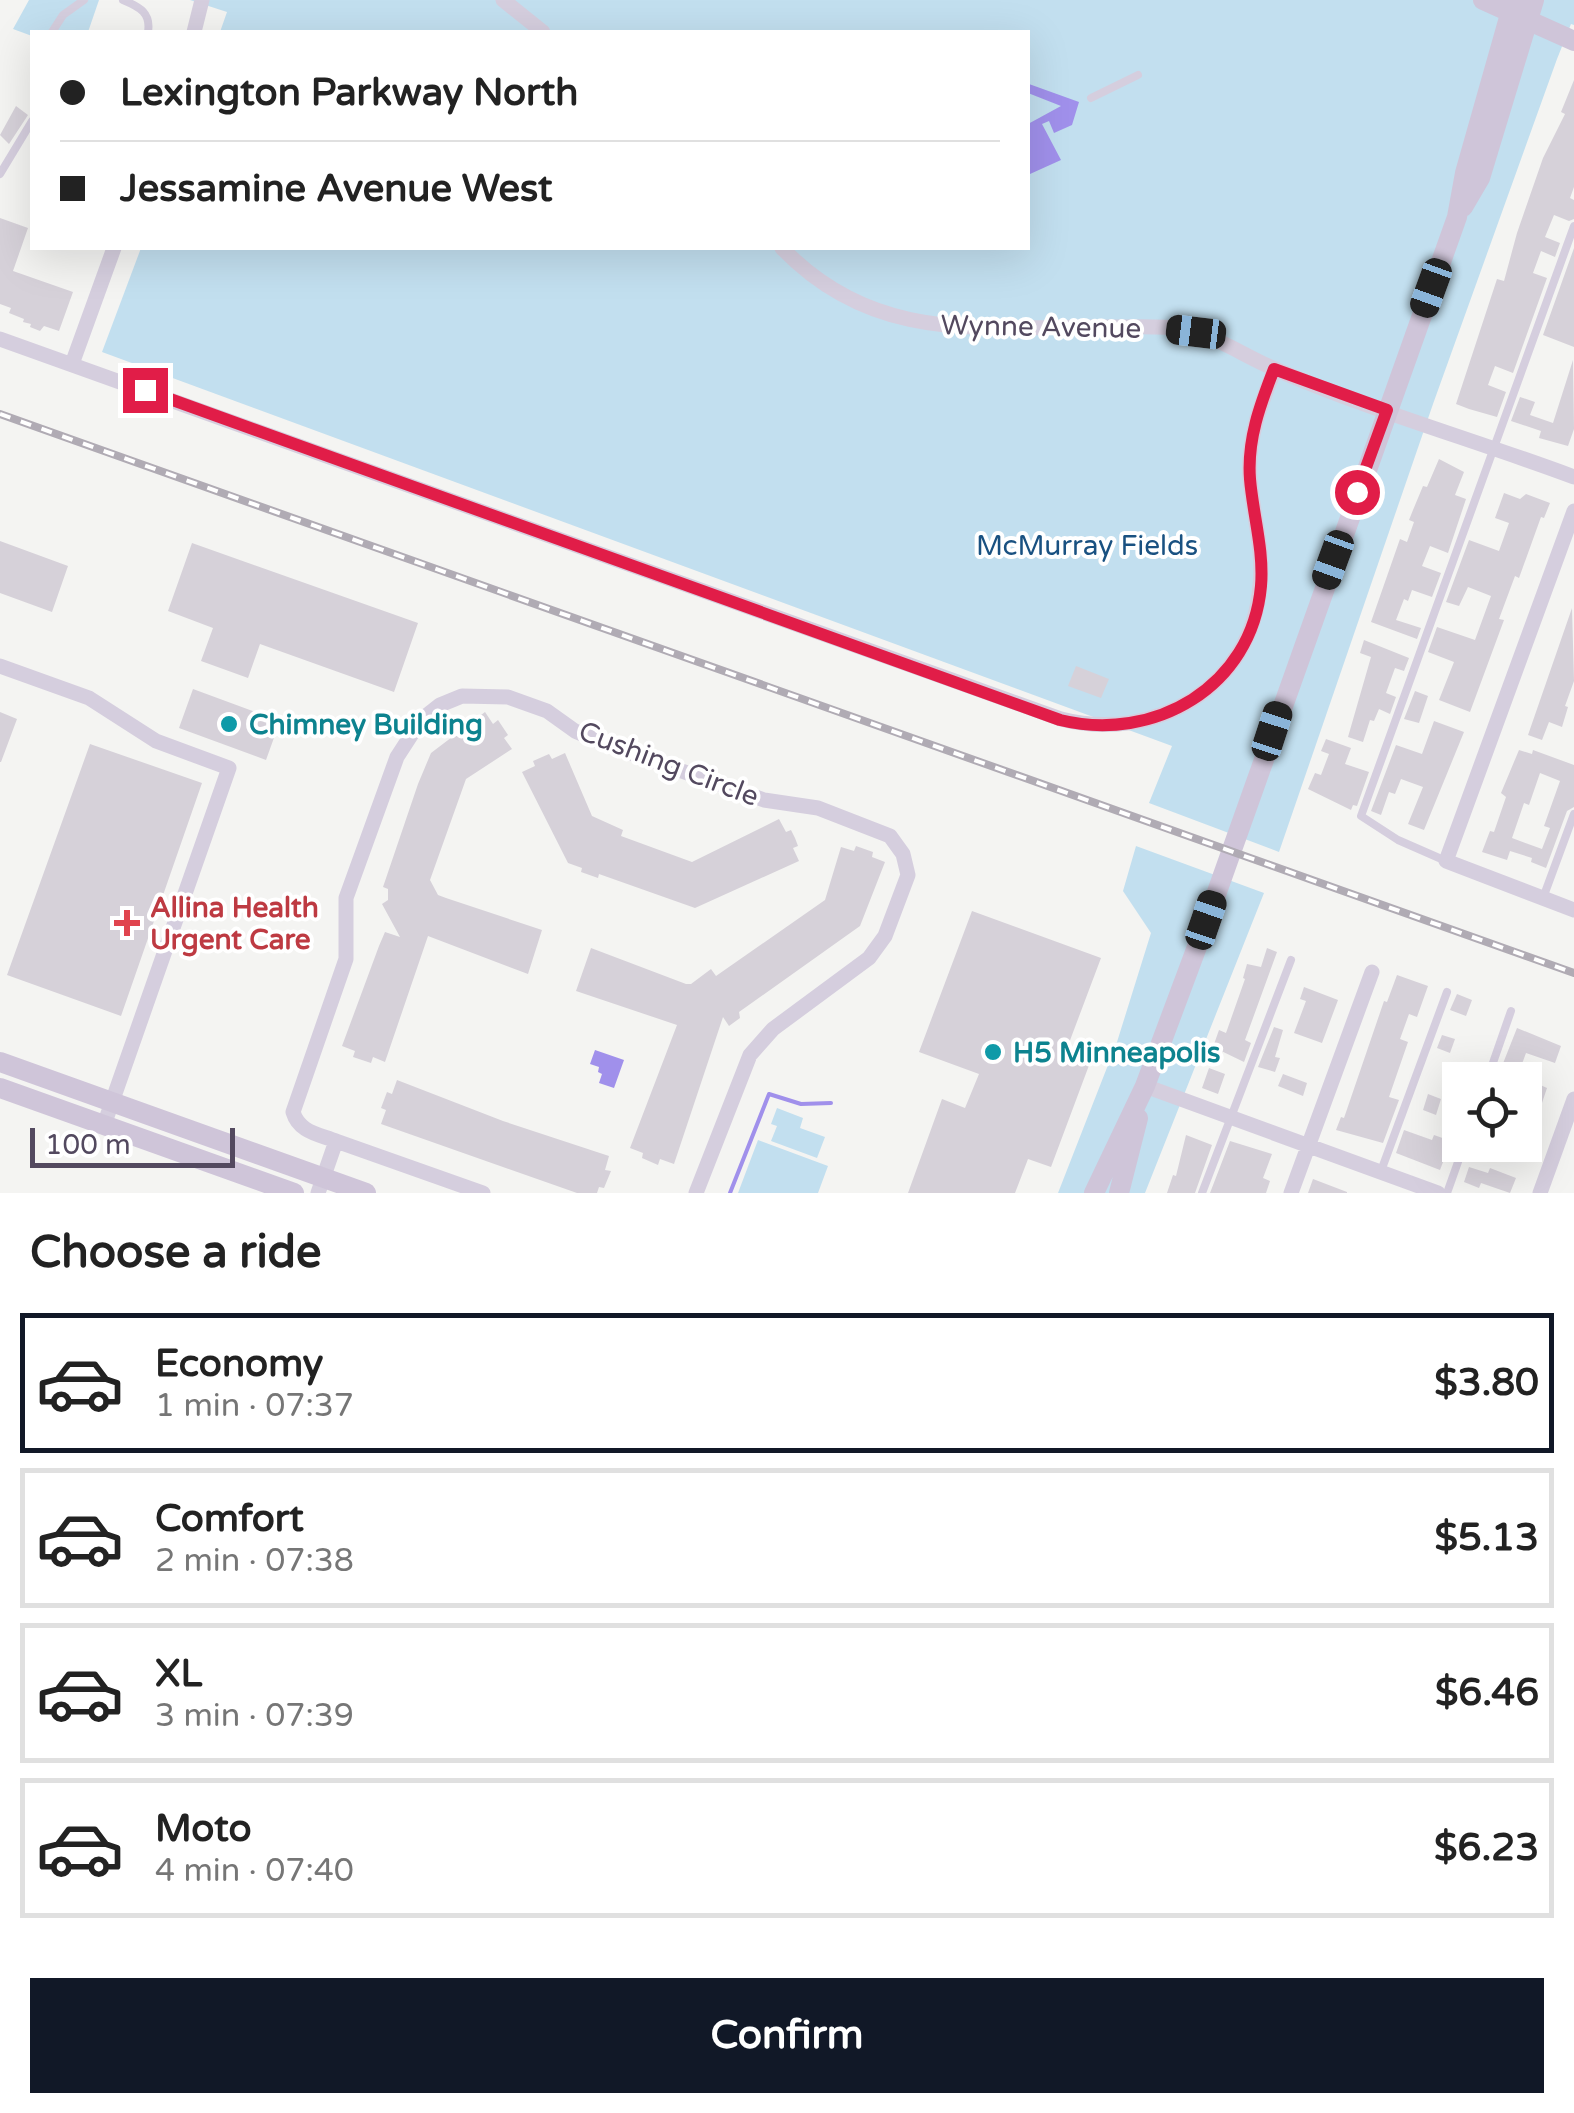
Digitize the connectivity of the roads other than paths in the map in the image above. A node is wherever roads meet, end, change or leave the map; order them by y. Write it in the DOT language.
graph roads {
  1 [pos="84,0"];
  2 [pos="123,0"];
  3 [pos="202,0"];
  4 [pos="502,0"];
  5 [pos="1483,0"];
  6 [pos="1522,8"];
  7 [pos="53,30"];
  8 [pos="148,30"];
  9 [pos="194,30"];
  10 [pos="540,30"];
  11 [pos="1574,40"];
  12 [pos="1138,75"];
  13 [pos="1090,98"];
  14 [pos="30,124"];
  15 [pos="0,174"];
  16 [pos="1574,226"];
  17 [pos="113,250"];
  18 [pos="784,250"];
  19 [pos="0,339"];
  20 [pos="72,364"];
  21 [pos="1274,369"];
  22 [pos="1377,407"];
  23 [pos="1493,447"];
  24 [pos="1574,478"];
  25 [pos="1574,511"];
  26 [pos="0,666"];
  27 [pos="1574,814"];
  28 [pos="1446,861"];
  29 [pos="1543,898"];
  30 [pos="1574,910"];
  31 [pos="1291,960"];
  32 [pos="1372,972"];
  33 [pos="1447,992"];
  34 [pos="1511,1011"];
  35 [pos="0,1062"];
  36 [pos="1493,1062"];
  37 [pos="1145,1086"];
  38 [pos="0,1088"];
  39 [pos="1574,1099"];
  40 [pos="112,1102"];
  41 [pos="1230,1118"];
  42 [pos="104,1125"];
  43 [pos="336,1141"];
  44 [pos="1307,1146"];
  45 [pos="1458,1162"];
  46 [pos="1380,1173"];
  47 [pos="320,1187"];
  48 [pos="294,1193"];
  49 [pos="366,1193"];
  50 [pos="483,1193"];
  51 [pos="696,1193"];
  52 [pos="1094,1193"];
  53 [pos="1119,1193"];
  54 [pos="1202,1193"];
  55 [pos="1291,1193"];
  56 [pos="1438,1193"];
  57 [pos="1447,1193"];
  58 [pos="1540,1193"];
  1 -- 7 [label="lane"];
  2 -- 8 [label="lane"];
  3 -- 9 [label="street"];
  4 -- 10 [label="street"];
  5 -- 6 [label="main road"];
  6 -- 11 [label="main road"];
  6 -- 22 [label="main road"];
  12 -- 13 [label="lane"];
  14 -- 15 [label="lane"];
  16 -- 23 [label="lane"];
  17 -- 20 [label="street"];
  18 -- 21 [label="street, Wynne Avenue"];
  19 -- 20 [label="street"];
  20 -- 21 [label="street"];
  21 -- 22 [label="street, Wynne Avenue"];
  22 -- 23 [label="street, Wynne Avenue"];
  22 -- 37 [label="main road"];
  23 -- 24 [label="street, Wynne Avenue"];
  23 -- 28 [label="lane"];
  25 -- 28 [label="street"];
  26 -- 40 [label="street"];
  27 -- 29 [label="lane"];
  28 -- 29 [label="street"];
  29 -- 30 [label="street"];
  31 -- 41 [label="lane"];
  32 -- 44 [label="street"];
  33 -- 46 [label="lane"];
  34 -- 36 [label="lane"];
  35 -- 40 [label="main road"];
  37 -- 41 [label="street"];
  37 -- 52 [label="main road"];
  37 -- 53 [label="main road"];
  38 -- 42 [label="main road"];
  39 -- 58 [label="street"];
  40 -- 42 [label="street"];
  40 -- 47 [label="main road"];
  41 -- 44 [label="street"];
  41 -- 54 [label="lane"];
  42 -- 48 [label="main road"];
  43 -- 47 [label="street"];
  43 -- 50 [label="street"];
  43 -- 51 [label="street, Cushing Circle"];
  44 -- 46 [label="street"];
  44 -- 55 [label="street"];
  45 -- 57 [label="lane"];
  46 -- 56 [label="street"];
  47 -- 49 [label="main road"];
}
